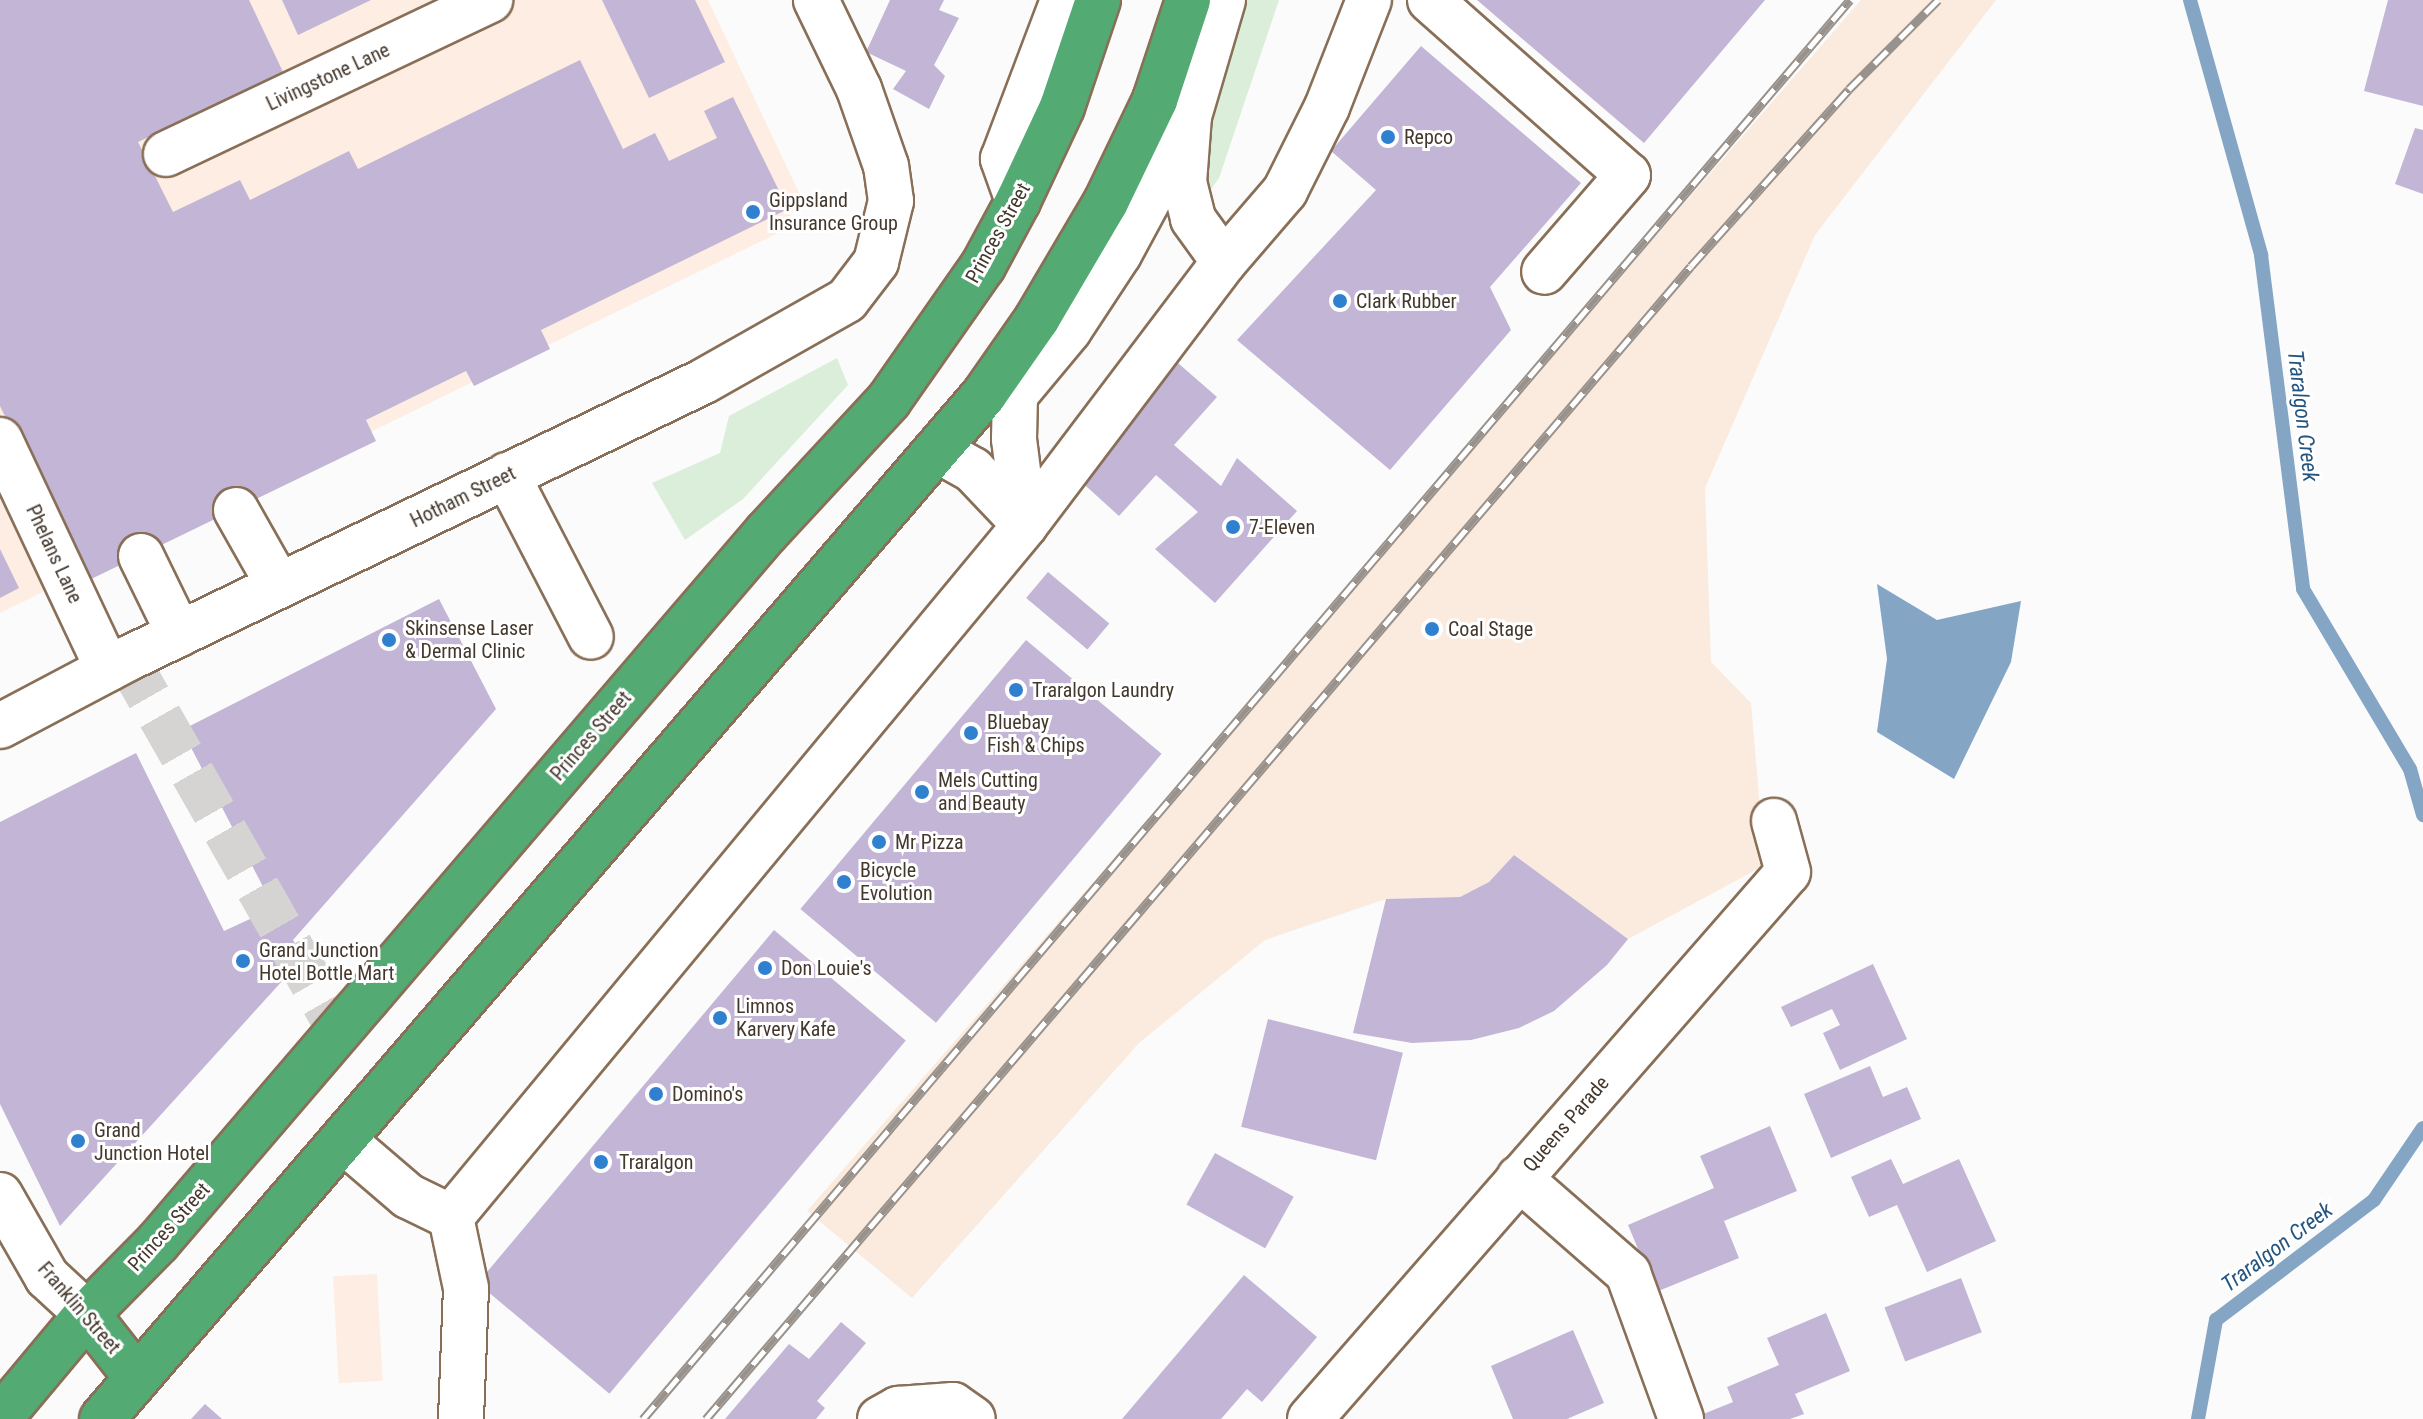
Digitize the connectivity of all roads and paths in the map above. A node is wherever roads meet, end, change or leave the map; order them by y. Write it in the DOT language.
graph roads {
  1 [pos="490,0"];
  2 [pos="816,0"];
  3 [pos="1063,0"];
  4 [pos="1098,0"];
  5 [pos="1188,0"];
  6 [pos="1223,0"];
  7 [pos="1369,0"];
  8 [pos="1430,0"];
  9 [pos="1155,100"];
  10 [pos="166,154"];
  11 [pos="1018,201"];
  12 [pos="1224,262"];
  13 [pos="1544,272"];
  14 [pos="889,400"];
  15 [pos="0,440"];
  16 [pos="937,450"];
  17 [pos="507,475"];
  18 [pos="236,510"];
  19 [pos="1025,525"];
  20 [pos="141,556"];
  21 [pos="279,586"];
  22 [pos="179,634"];
  23 [pos="591,637"];
  24 [pos="108,669"];
  25 [pos="10,716"];
  26 [pos="1774,821"];
  27 [pos="345,1142"];
  28 [pos="1519,1178"];
  29 [pos="0,1195"];
  30 [pos="451,1217"];
  31 [pos="87,1314"];
  32 [pos="137,1378"];
  33 [pos="0,1418"];
  34 [pos="102,1419"];
  35 [pos="461,1419"];
  36 [pos="880,1419"];
  37 [pos="973,1419"];
  38 [pos="1310,1419"];
  39 [pos="1681,1419"];
  1 -- 10 [label="street, Livingstone Lane"];
  2 -- 17 [label="street, Hotham Street"];
  3 -- 11 [label="street"];
  4 -- 11 [label="highway, Princes Street"];
  5 -- 9 [label="highway"];
  6 -- 12 [label="street"];
  7 -- 12 [label="street"];
  8 -- 13 [label="street"];
  9 -- 16 [label="highway"];
  9 -- 19 [label="street"];
  11 -- 14 [label="highway, Princes Street"];
  12 -- 19 [label="street"];
  14 -- 16 [label="highway"];
  14 -- 31 [label="highway, Princes Street"];
  15 -- 24 [label="street, Phelans Lane"];
  16 -- 19 [label="street"];
  16 -- 27 [label="highway"];
  17 -- 21 [label="street, Hotham Street"];
  17 -- 23 [label="street"];
  18 -- 21 [label="street"];
  19 -- 30 [label="street"];
  20 -- 22 [label="street"];
  21 -- 22 [label="street, Hotham Street"];
  22 -- 24 [label="street, Hotham Street"];
  24 -- 25 [label="street, Hotham Street"];
  26 -- 28 [label="street, Queens Parade"];
  27 -- 30 [label="street"];
  27 -- 32 [label="highway"];
  28 -- 38 [label="street, Queens Parade"];
  28 -- 39 [label="street"];
  29 -- 31 [label="street, Franklin Street"];
  30 -- 35 [label="street"];
  31 -- 32 [label="highway, Franklin Street"];
  31 -- 33 [label="highway, Princes Street"];
  32 -- 34 [label="highway"];
  36 -- 37 [label="street"];
}
